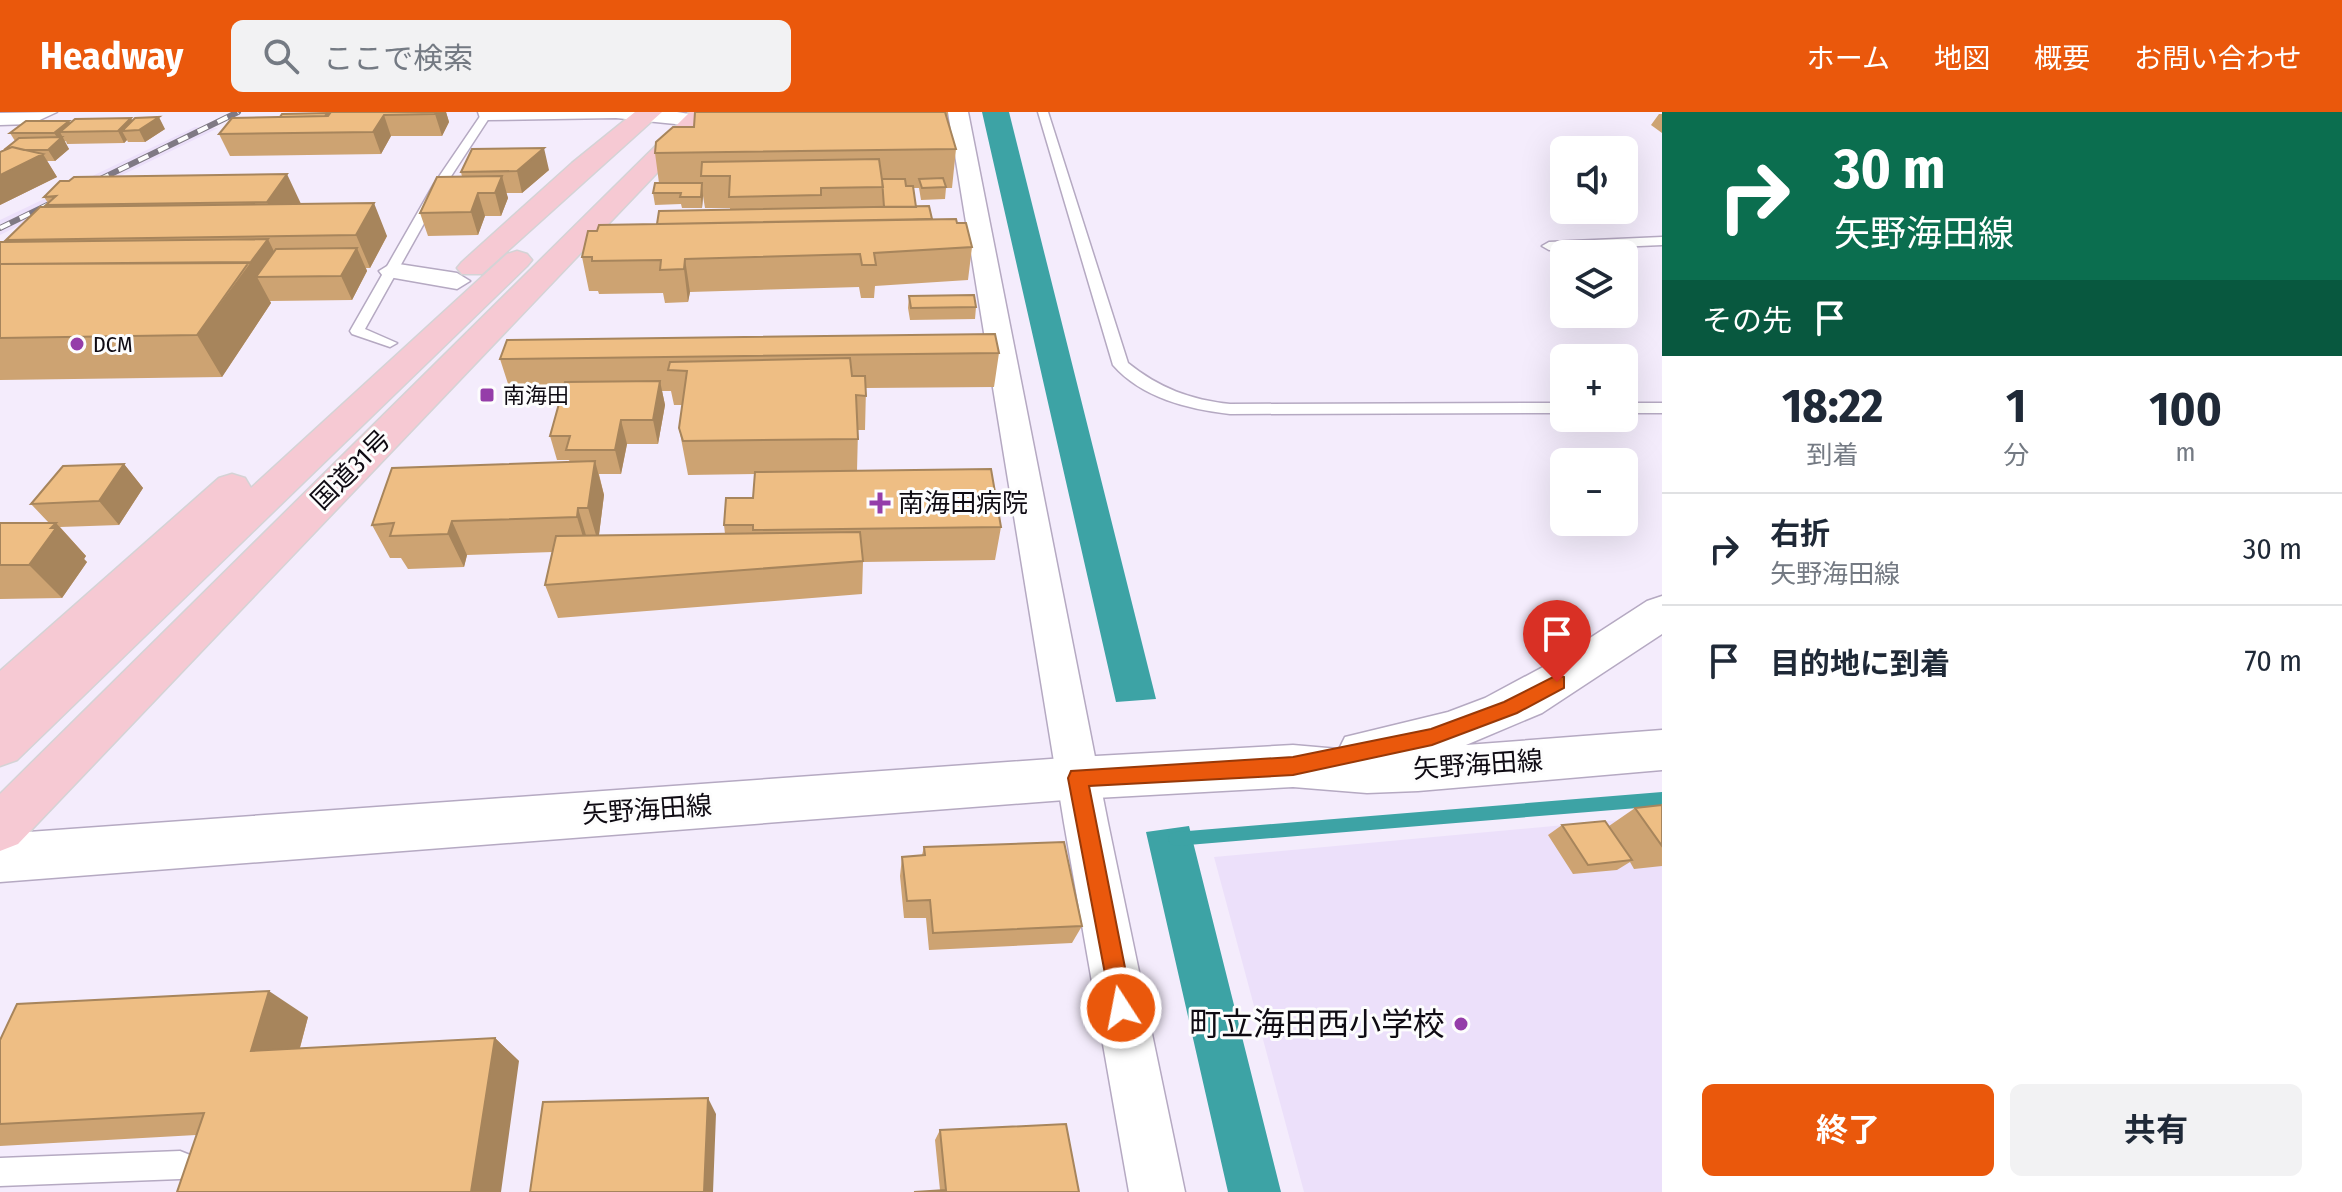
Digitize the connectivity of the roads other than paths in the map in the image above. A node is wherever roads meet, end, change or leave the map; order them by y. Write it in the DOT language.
graph roads {
  1 [pos="615,112"];
  2 [pos="958,112"];
  3 [pos="1043,112"];
  4 [pos="487,113"];
  5 [pos="672,114"];
  6 [pos="39,115"];
  7 [pos="0,119"];
  8 [pos="0,142"];
  9 [pos="1662,241"];
  10 [pos="1549,246"];
  11 [pos="392,271"];
  12 [pos="457,281"];
  13 [pos="390,343"];
  14 [pos="1550,408"];
  15 [pos="1638,408"];
  16 [pos="1662,408"];
  17 [pos="1662,612"];
  18 [pos="0,698"];
  19 [pos="0,746"];
  20 [pos="1662,750"];
  21 [pos="1293,766"];
  22 [pos="1088,777"];
  23 [pos="0,828"];
  24 [pos="0,858"];
  25 [pos="180,1165"];
  26 [pos="0,1172"];
  27 [pos="1157,1192"];
  1 -- 4 [label="street"];
  1 -- 5 [label="street"];
  2 -- 22 [label="street"];
  3 -- 14 [label="lane"];
  4 -- 11 [label="lane"];
  5 -- 12 [label="highway"];
  5 -- 19 [label="highway"];
  5 -- 23 [label="highway, 国道31号"];
  6 -- 7 [label="street"];
  6 -- 8 [label="street"];
  9 -- 10 [label="lane"];
  11 -- 12 [label="street"];
  11 -- 13 [label="lane"];
  12 -- 13 [label="highway"];
  13 -- 18 [label="highway"];
  15 -- 16 [label="lane"];
  17 -- 21 [label="main road, 矢野海田線"];
  20 -- 21 [label="main road, 矢野海田線"];
  21 -- 22 [label="main road, 矢野海田線"];
  22 -- 24 [label="main road, 矢野海田線"];
  22 -- 27 [label="street"];
  25 -- 26 [label="lane"];
}
